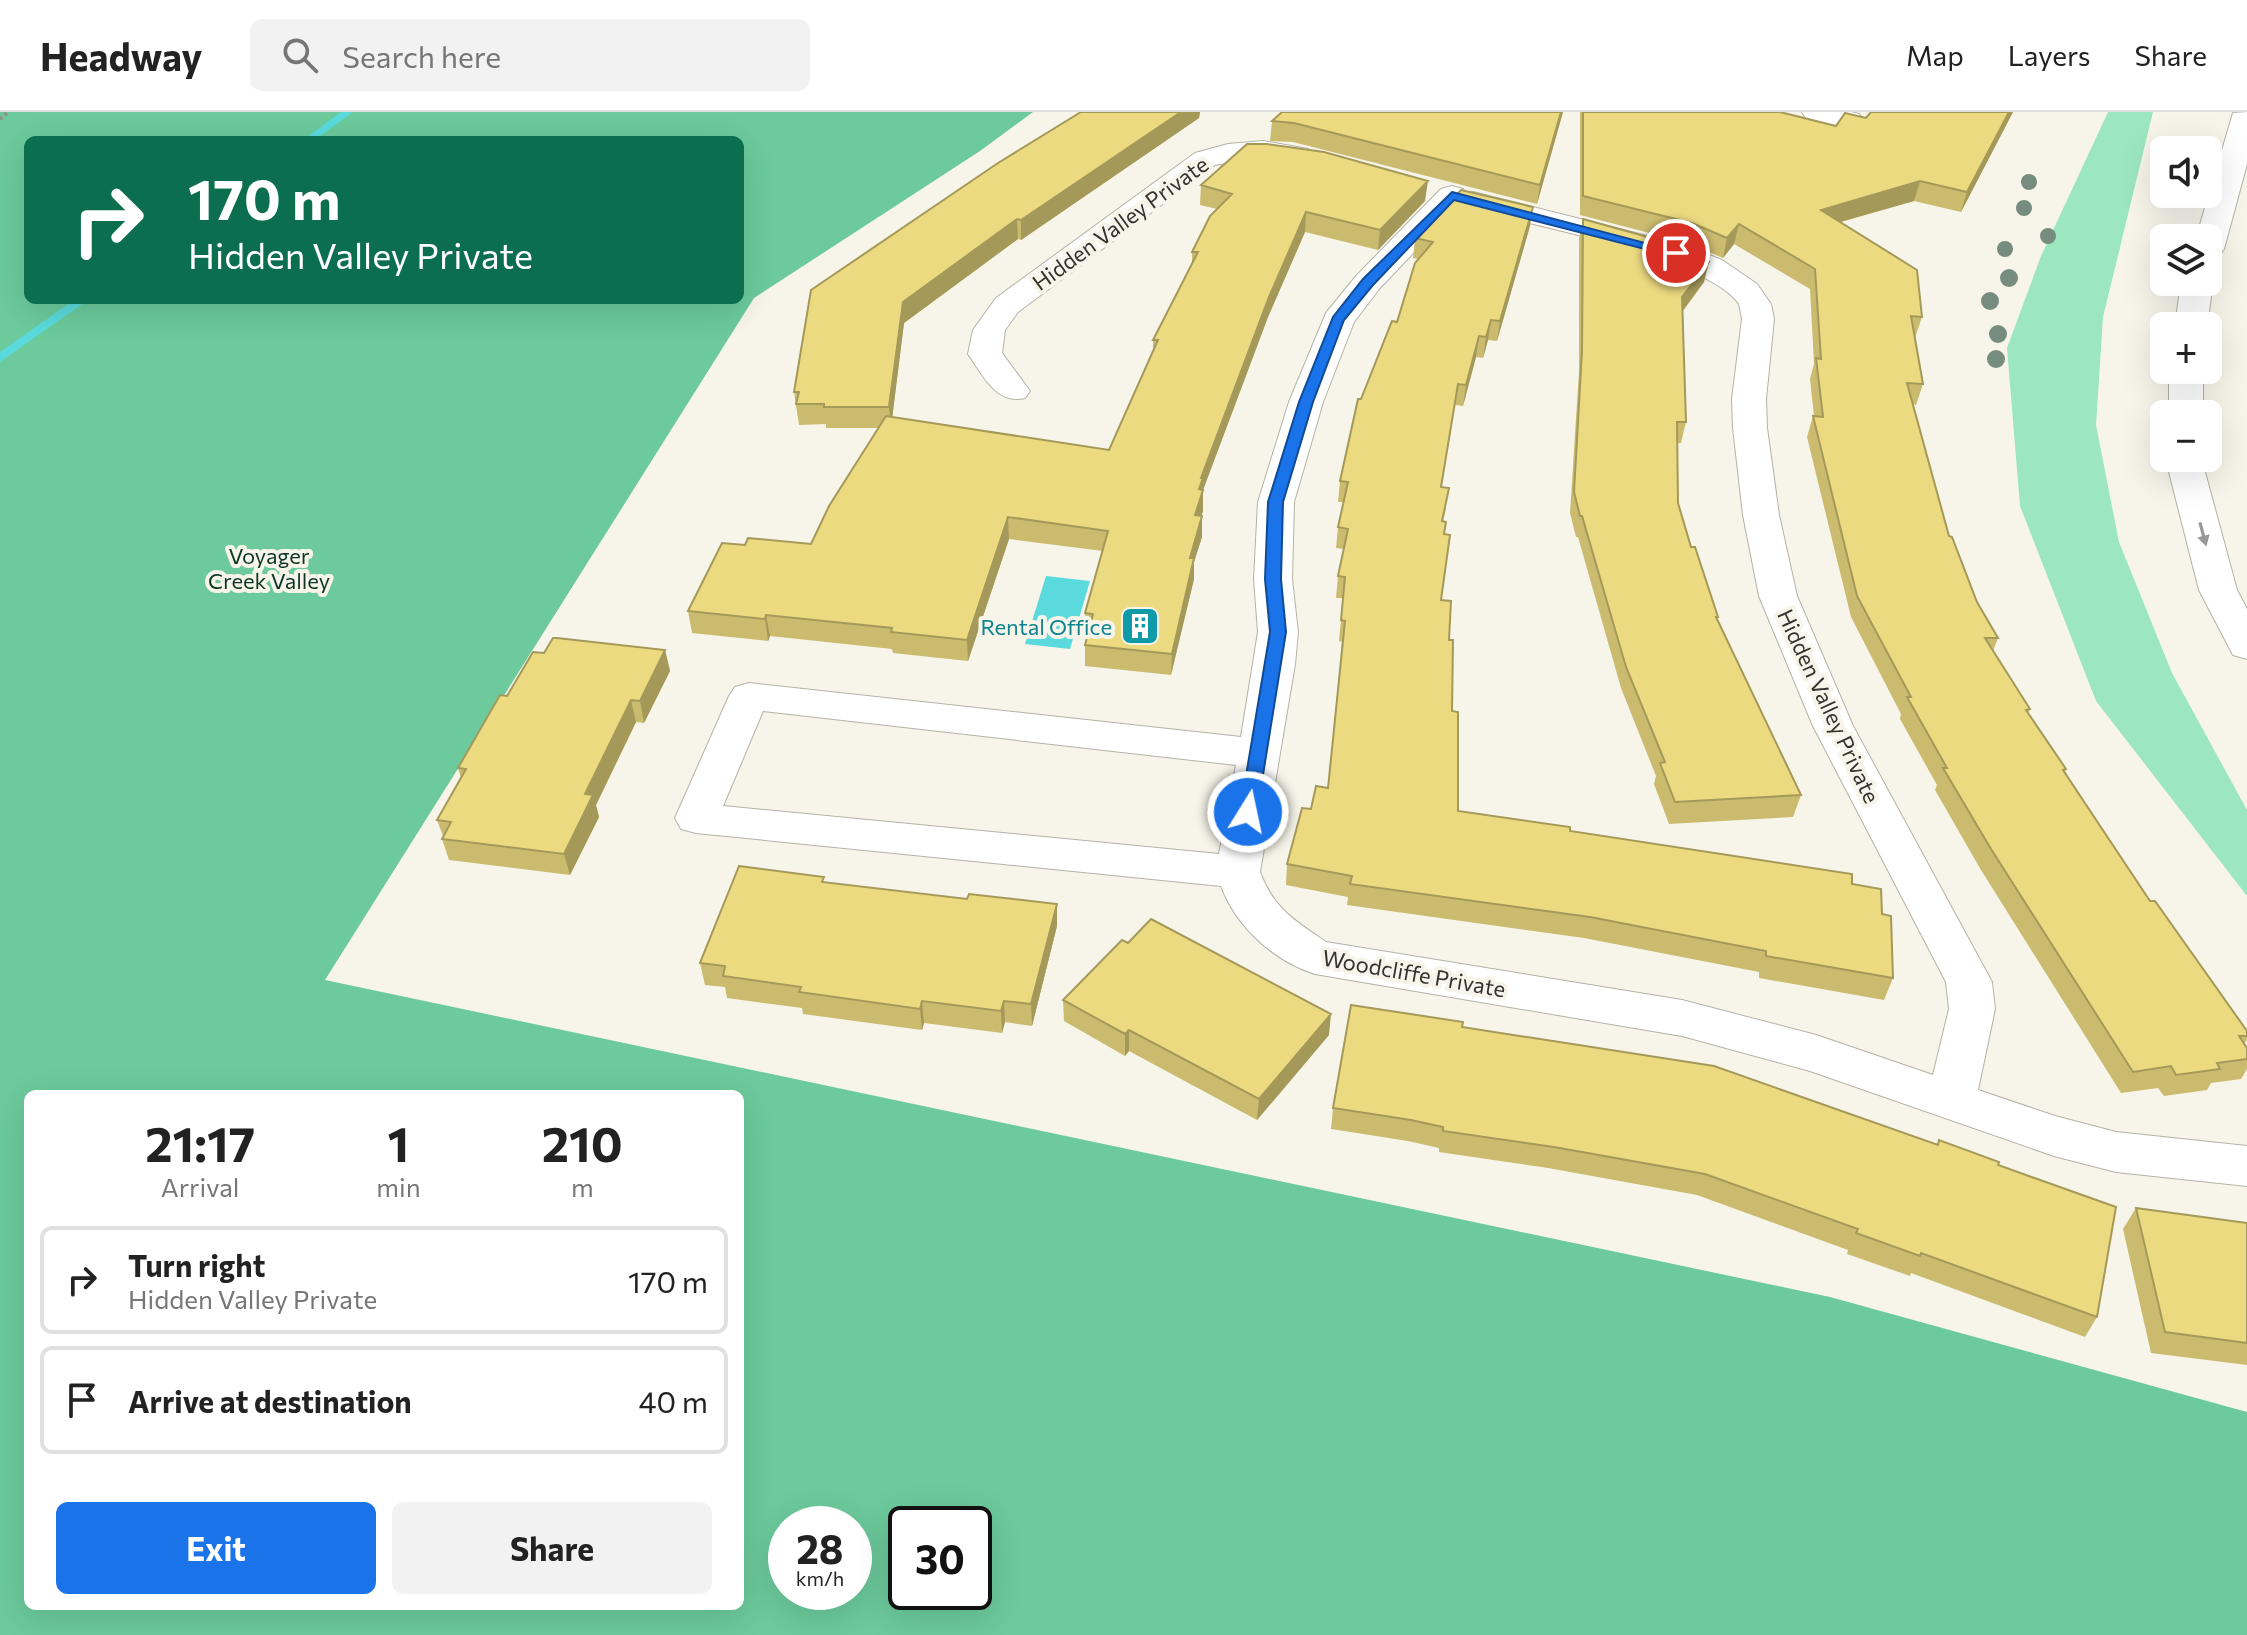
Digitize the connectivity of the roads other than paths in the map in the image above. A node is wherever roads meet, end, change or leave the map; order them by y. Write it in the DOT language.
graph roads {
  1 [pos="1816,112"];
  2 [pos="2247,113"];
  3 [pos="1849,120"];
  4 [pos="1321,161"];
  5 [pos="2215,224"];
  6 [pos="1013,391"];
  7 [pos="2187,472"];
  8 [pos="2247,646"];
  9 [pos="1259,753"];
  10 [pos="1238,872"];
  11 [pos="1951,1102"];
  12 [pos="2247,1166"];
  1 -- 3 [label="street"];
  2 -- 5 [label="street"];
  4 -- 6 [label="street, Hidden Valley Private"];
  7 -- 8 [label="street, one-way"];
  9 -- 10 [label="street"];
  9 -- 10 [label="street"];
  9 -- 11 [label="street, Hidden Valley Private"];
  10 -- 11 [label="street, Woodcliffe Private"];
  11 -- 12 [label="street, Woodcliffe Private"];
}
